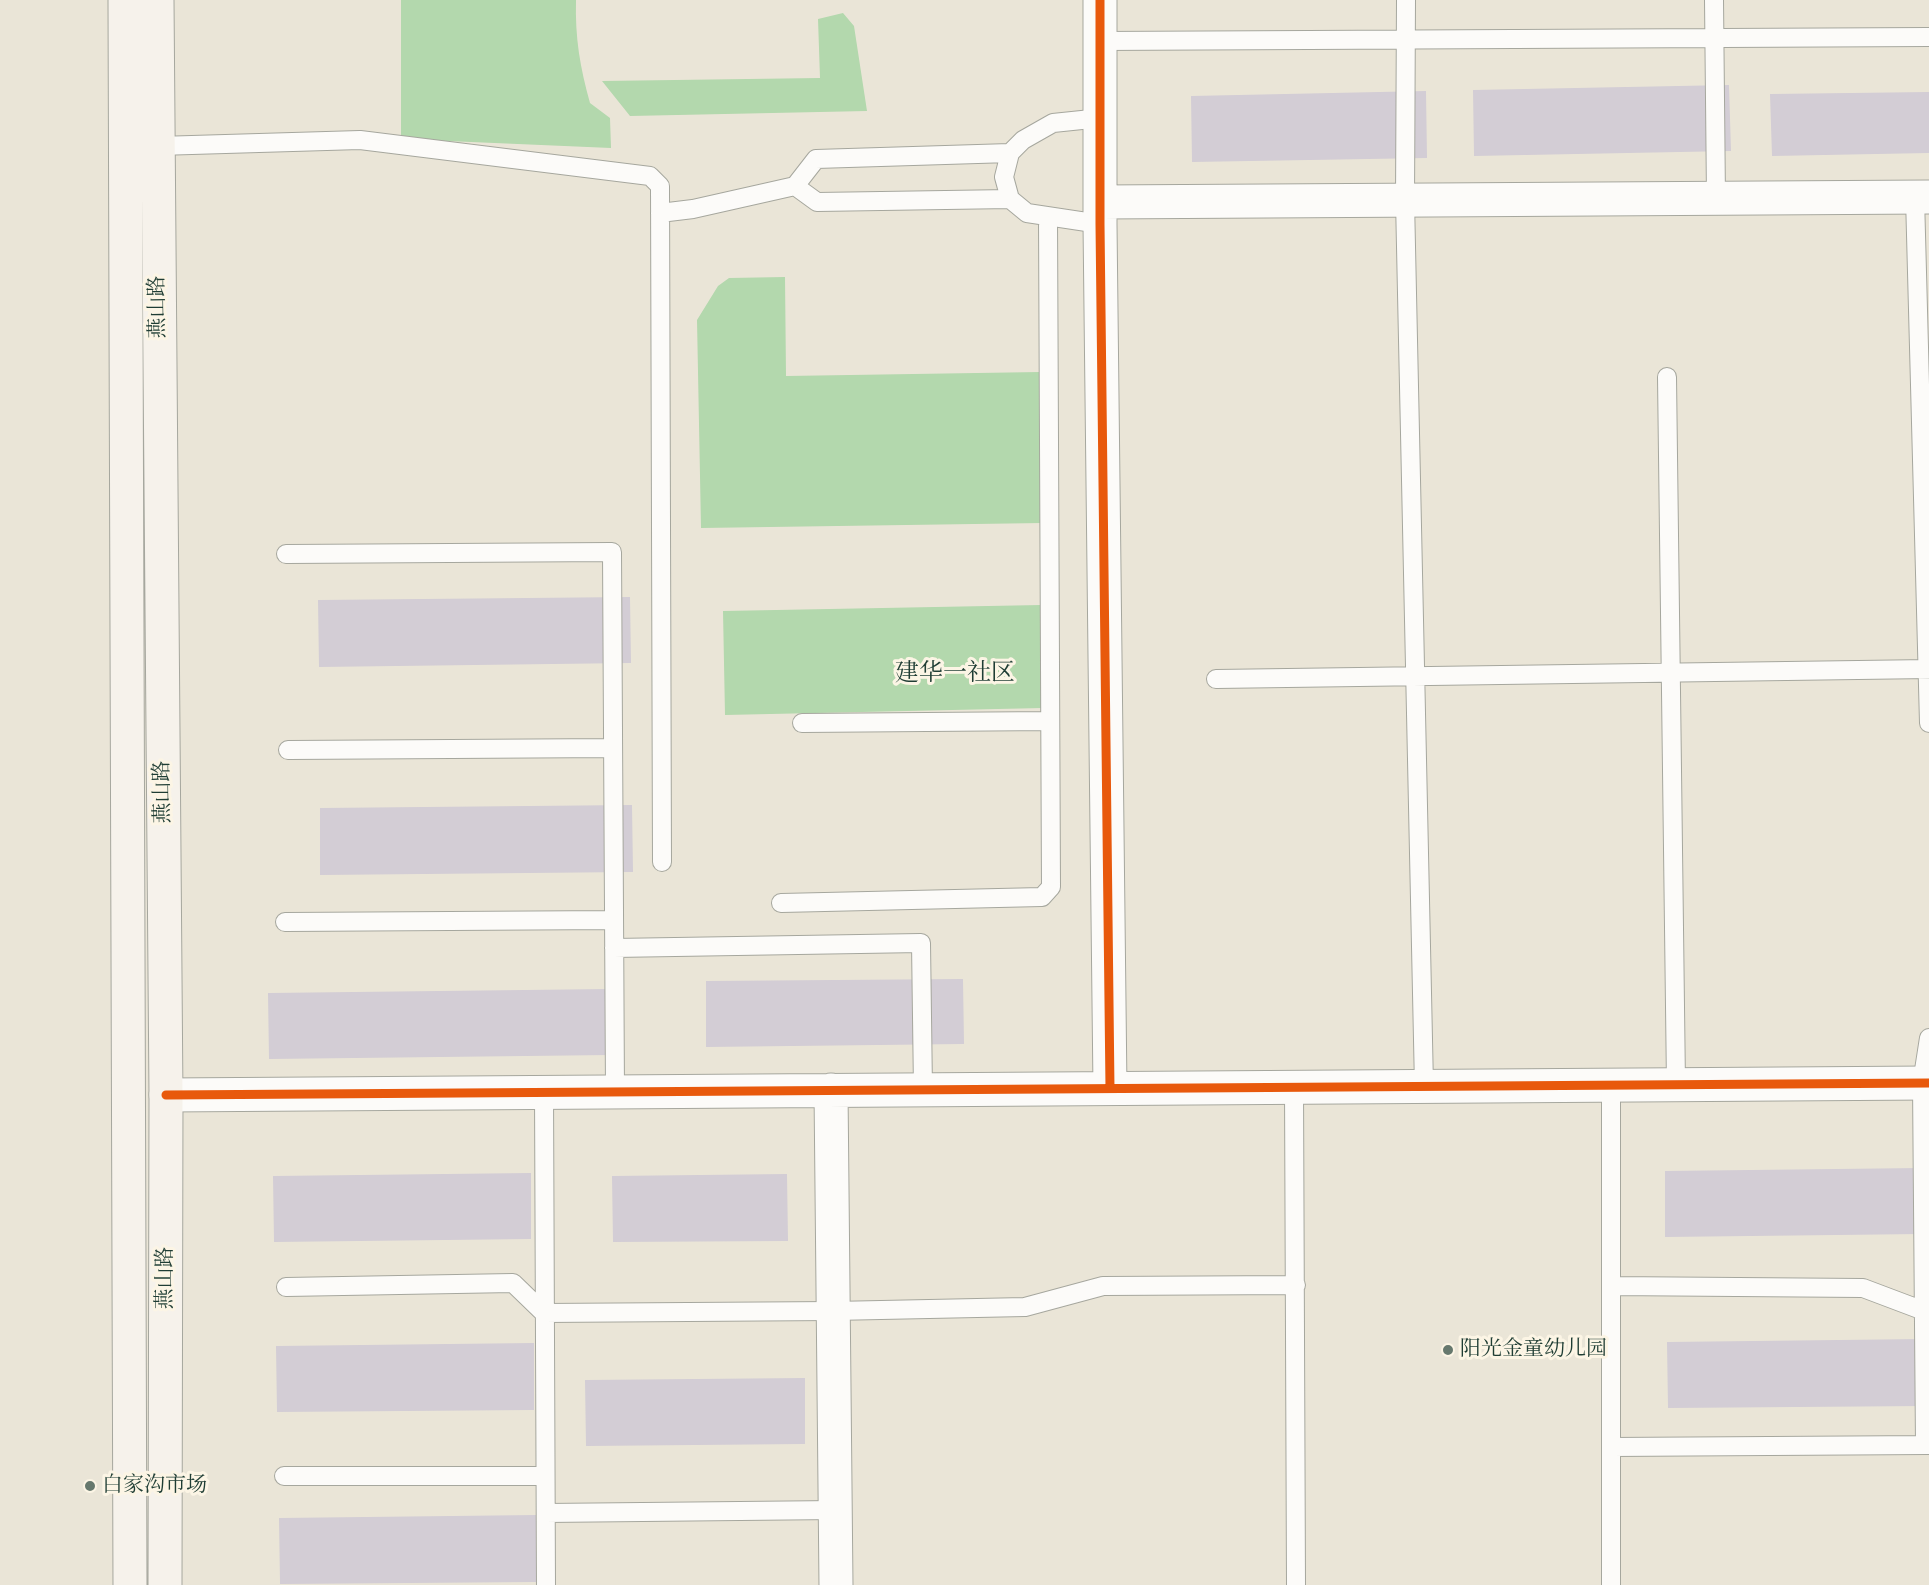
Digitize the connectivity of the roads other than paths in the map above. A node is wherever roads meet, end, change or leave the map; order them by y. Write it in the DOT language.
graph roads {
  1 [pos="125,0"];
  2 [pos="157,0"];
  3 [pos="1100,0"];
  4 [pos="1406,0"];
  5 [pos="1714,0"];
  6 [pos="1929,38"];
  7 [pos="1714,39"];
  8 [pos="1406,40"];
  9 [pos="1100,41"];
  10 [pos="1101,118"];
  11 [pos="158,146"];
  12 [pos="1010,153"];
  13 [pos="795,186"];
  14 [pos="1922,197"];
  15 [pos="1716,198"];
  16 [pos="1010,199"];
  17 [pos="1405,200"];
  18 [pos="660,213"];
  19 [pos="1100,213"];
  20 [pos="1048,218"];
  21 [pos="1667,377"];
  22 [pos="286,554"];
  23 [pos="1928,669"];
  24 [pos="1671,673"];
  25 [pos="1415,676"];
  26 [pos="1216,679"];
  27 [pos="1050,721"];
  28 [pos="802,723"];
  29 [pos="1929,723"];
  30 [pos="613,747"];
  31 [pos="288,750"];
  32 [pos="662,862"];
  33 [pos="781,903"];
  34 [pos="614,920"];
  35 [pos="285,922"];
  36 [pos="614,948"];
  37 [pos="1929,1038"];
  38 [pos="1926,1083"];
  39 [pos="1611,1085"];
  40 [pos="1676,1085"];
  41 [pos="1424,1086"];
  42 [pos="1110,1088"];
  43 [pos="1294,1088"];
  44 [pos="831,1090"];
  45 [pos="923,1090"];
  46 [pos="544,1092"];
  47 [pos="615,1092"];
  48 [pos="166,1095"];
  49 [pos="1296,1285"];
  50 [pos="1611,1286"];
  51 [pos="286,1287"];
  52 [pos="833,1311"];
  53 [pos="1926,1311"];
  54 [pos="544,1313"];
  55 [pos="1927,1445"];
  56 [pos="1611,1447"];
  57 [pos="284,1476"];
  58 [pos="545,1476"];
  59 [pos="836,1510"];
  60 [pos="546,1514"];
  61 [pos="130,1585"];
  62 [pos="165,1585"];
  63 [pos="546,1585"];
  64 [pos="836,1585"];
  65 [pos="1296,1585"];
  66 [pos="1611,1585"];
  1 -- 61 [label="main road, 燕山路"];
  2 -- 11 [label="main road, 燕山路"];
  3 -- 9 [label="street"];
  4 -- 8 [label="lane"];
  5 -- 7 [label="lane"];
  6 -- 7 [label="lane"];
  7 -- 8 [label="lane"];
  7 -- 15 [label="lane"];
  8 -- 9 [label="lane"];
  8 -- 17 [label="lane"];
  9 -- 10 [label="street"];
  10 -- 12 [label="lane"];
  10 -- 19 [label="street"];
  11 -- 18 [label="lane"];
  11 -- 48 [label="main road, 燕山路"];
  12 -- 13 [label="lane"];
  12 -- 16 [label="lane"];
  13 -- 16 [label="lane"];
  13 -- 18 [label="lane"];
  14 -- 15 [label="street"];
  14 -- 23 [label="lane"];
  15 -- 17 [label="street"];
  16 -- 20 [label="lane"];
  17 -- 19 [label="street"];
  17 -- 25 [label="lane"];
  18 -- 32 [label="lane"];
  19 -- 20 [label="lane"];
  19 -- 42 [label="street"];
  20 -- 27 [label="lane"];
  21 -- 24 [label="lane"];
  22 -- 30 [label="lane"];
  23 -- 24 [label="lane"];
  23 -- 29 [label="lane"];
  24 -- 25 [label="lane"];
  24 -- 40 [label="lane"];
  25 -- 26 [label="lane"];
  25 -- 41 [label="lane"];
  27 -- 28 [label="lane"];
  27 -- 33 [label="lane"];
  30 -- 31 [label="lane"];
  30 -- 34 [label="lane"];
  34 -- 35 [label="lane"];
  34 -- 36 [label="lane"];
  36 -- 45 [label="lane"];
  36 -- 47 [label="lane"];
  37 -- 38 [label="lane"];
  38 -- 40 [label="street"];
  38 -- 53 [label="lane"];
  39 -- 40 [label="street"];
  39 -- 41 [label="street"];
  39 -- 50 [label="lane"];
  41 -- 43 [label="street"];
  42 -- 43 [label="street"];
  42 -- 45 [label="street"];
  43 -- 49 [label="lane"];
  44 -- 45 [label="street"];
  44 -- 47 [label="street"];
  44 -- 52 [label="street"];
  46 -- 47 [label="street"];
  46 -- 48 [label="street"];
  46 -- 54 [label="lane"];
  48 -- 62 [label="main road, 燕山路"];
  49 -- 52 [label="lane"];
  49 -- 65 [label="lane"];
  50 -- 53 [label="lane"];
  50 -- 56 [label="lane"];
  51 -- 54 [label="lane"];
  52 -- 54 [label="lane"];
  52 -- 59 [label="street"];
  53 -- 55 [label="lane"];
  54 -- 58 [label="lane"];
  55 -- 56 [label="lane"];
  56 -- 66 [label="lane"];
  57 -- 58 [label="lane"];
  58 -- 60 [label="lane"];
  59 -- 60 [label="lane"];
  59 -- 64 [label="street"];
  60 -- 63 [label="lane"];
}
